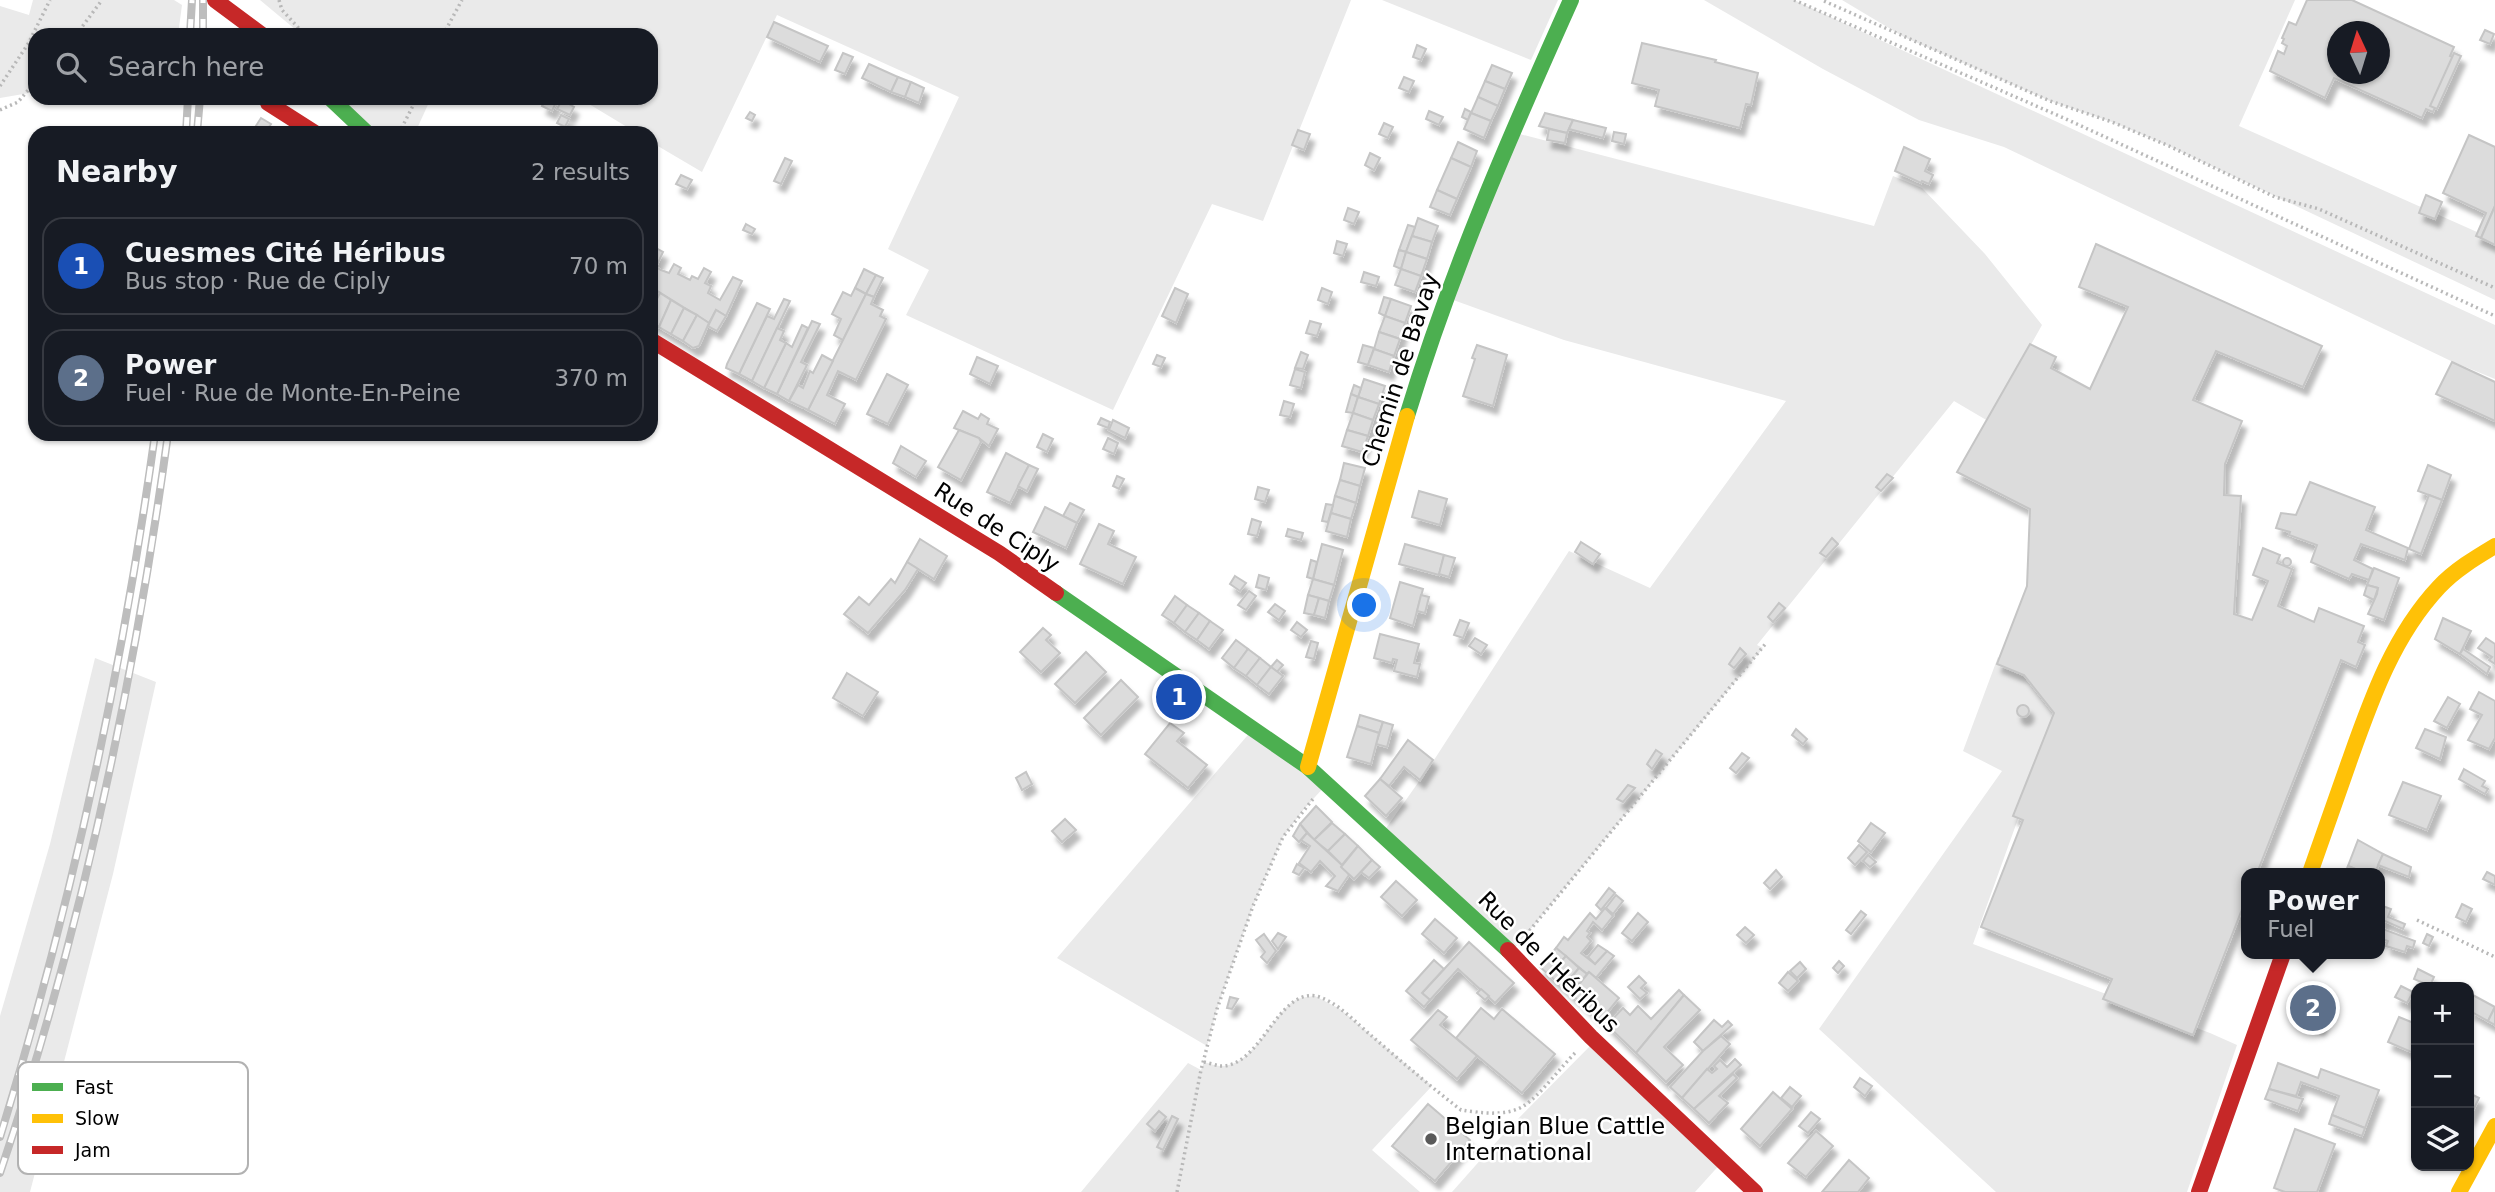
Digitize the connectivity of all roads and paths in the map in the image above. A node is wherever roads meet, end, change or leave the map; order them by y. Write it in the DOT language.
graph roads {
  1 [pos="50,0"];
  2 [pos="102,0"];
  3 [pos="215,0"];
  4 [pos="279,0"];
  5 [pos="462,0"];
  6 [pos="1572,0"];
  7 [pos="1794,0"];
  8 [pos="1824,1"];
  9 [pos="1820,13"];
  10 [pos="35,28"];
  11 [pos="81,28"];
  12 [pos="253,28"];
  13 [pos="299,28"];
  14 [pos="447,28"];
  15 [pos="28,42"];
  16 [pos="0,86"];
  17 [pos="28,90"];
  18 [pos="271,105"];
  19 [pos="337,105"];
  20 [pos="413,105"];
  21 [pos="0,110"];
  22 [pos="305,126"];
  23 [pos="360,126"];
  24 [pos="403,126"];
  25 [pos="2495,288"];
  26 [pos="2495,316"];
  27 [pos="658,344"];
  28 [pos="2495,546"];
  29 [pos="1767,642"];
  30 [pos="1308,767"];
  31 [pos="1326,785"];
  32 [pos="2312,868"];
  33 [pos="2417,920"];
  34 [pos="1510,954"];
  35 [pos="2495,957"];
  36 [pos="2281,959"];
  37 [pos="1591,1037"];
  38 [pos="1204,1062"];
  39 [pos="2495,1125"];
  40 [pos="1177,1192"];
  41 [pos="1755,1192"];
  42 [pos="2199,1192"];
  43 [pos="2459,1192"];
  1 -- 10 [label="path"];
  2 -- 11 [label="path"];
  3 -- 12 [label="street"];
  4 -- 13 [label="path"];
  5 -- 14 [label="path"];
  6 -- 30 [label="street, Chemin de Bavay"];
  7 -- 9 [label="path"];
  8 -- 9 [label="path"];
  8 -- 25 [label="path"];
  9 -- 26 [label="path"];
  15 -- 16 [label="path"];
  17 -- 21 [label="path"];
  18 -- 22 [label="street"];
  19 -- 23 [label="street"];
  20 -- 24 [label="path"];
  27 -- 30 [label="street, Rue de Ciply"];
  28 -- 32 [label="street"];
  29 -- 34 [label="path"];
  30 -- 31 [label="street, Rue de l'Héribus"];
  31 -- 34 [label="street, Rue de l'Héribus"];
  31 -- 38 [label="path"];
  33 -- 35 [label="path"];
  34 -- 37 [label="street, Rue de l'Héribus"];
  36 -- 42 [label="street"];
  37 -- 38 [label="path"];
  37 -- 41 [label="street, Rue de l'Héribus"];
  38 -- 40 [label="path"];
  39 -- 43 [label="street"];
}
